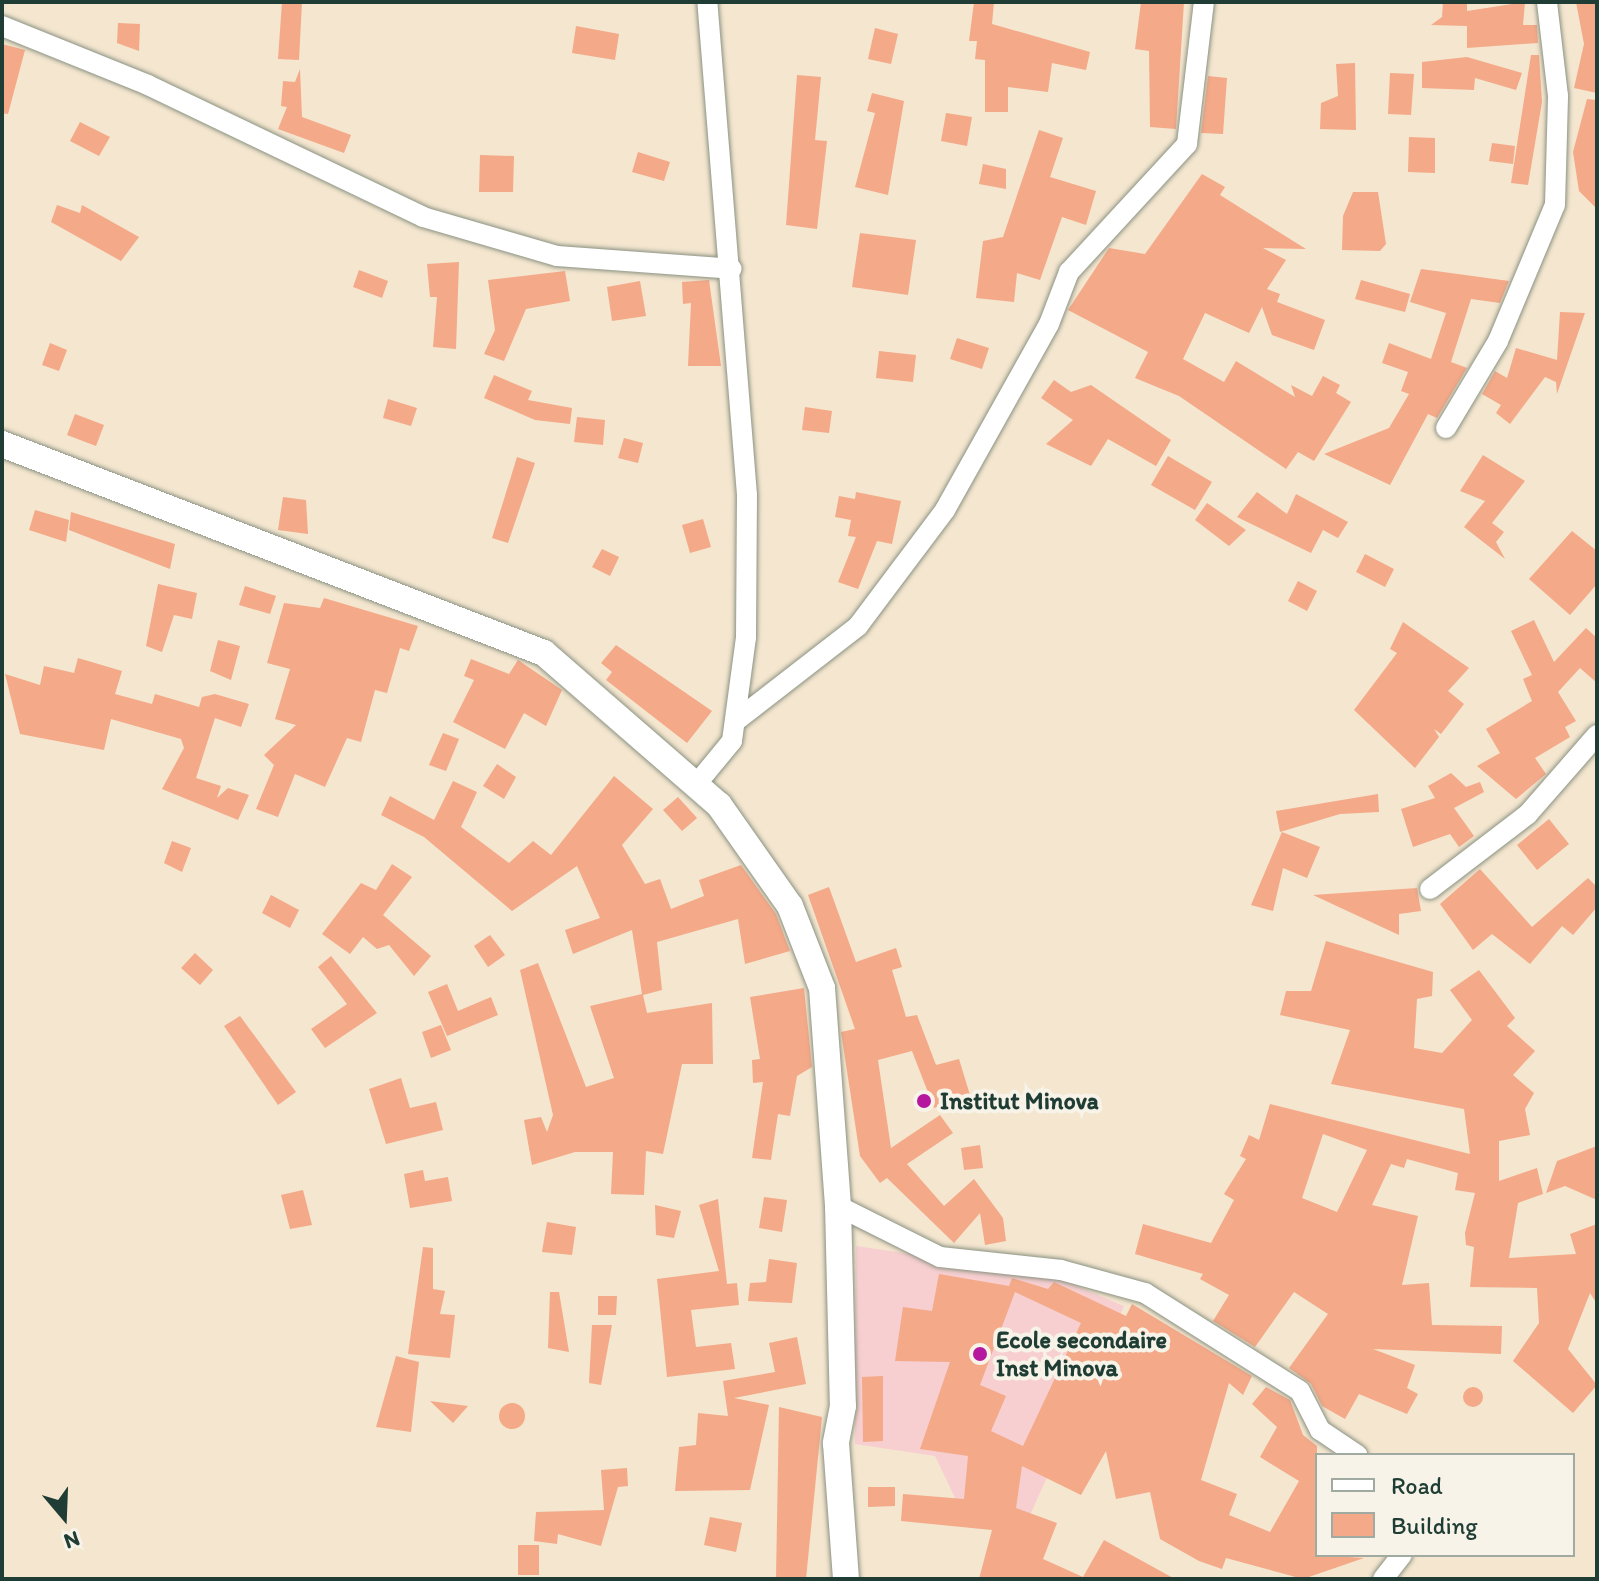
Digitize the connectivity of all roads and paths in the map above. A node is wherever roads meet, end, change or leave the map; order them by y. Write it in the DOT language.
graph roads {
  1 [pos="707,2"];
  2 [pos="1204,2"];
  3 [pos="1547,2"];
  4 [pos="2,26"];
  5 [pos="732,269"];
  6 [pos="1446,428"];
  7 [pos="2,444"];
  8 [pos="737,720"];
  9 [pos="1597,735"];
  10 [pos="699,781"];
  11 [pos="1430,889"];
  12 [pos="838,1206"];
  13 [pos="1354,1453"];
  14 [pos="1400,1557"];
  15 [pos="846,1579"];
  16 [pos="1383,1579"];
  1 -- 5 [label="street"];
  2 -- 8 [label="street"];
  3 -- 6 [label="street"];
  4 -- 5 [label="street"];
  5 -- 8 [label="street"];
  7 -- 10 [label="street"];
  8 -- 10 [label="street"];
  9 -- 11 [label="street"];
  10 -- 12 [label="street"];
  12 -- 13 [label="street"];
  12 -- 15 [label="street"];
  14 -- 16 [label="street"];
}
